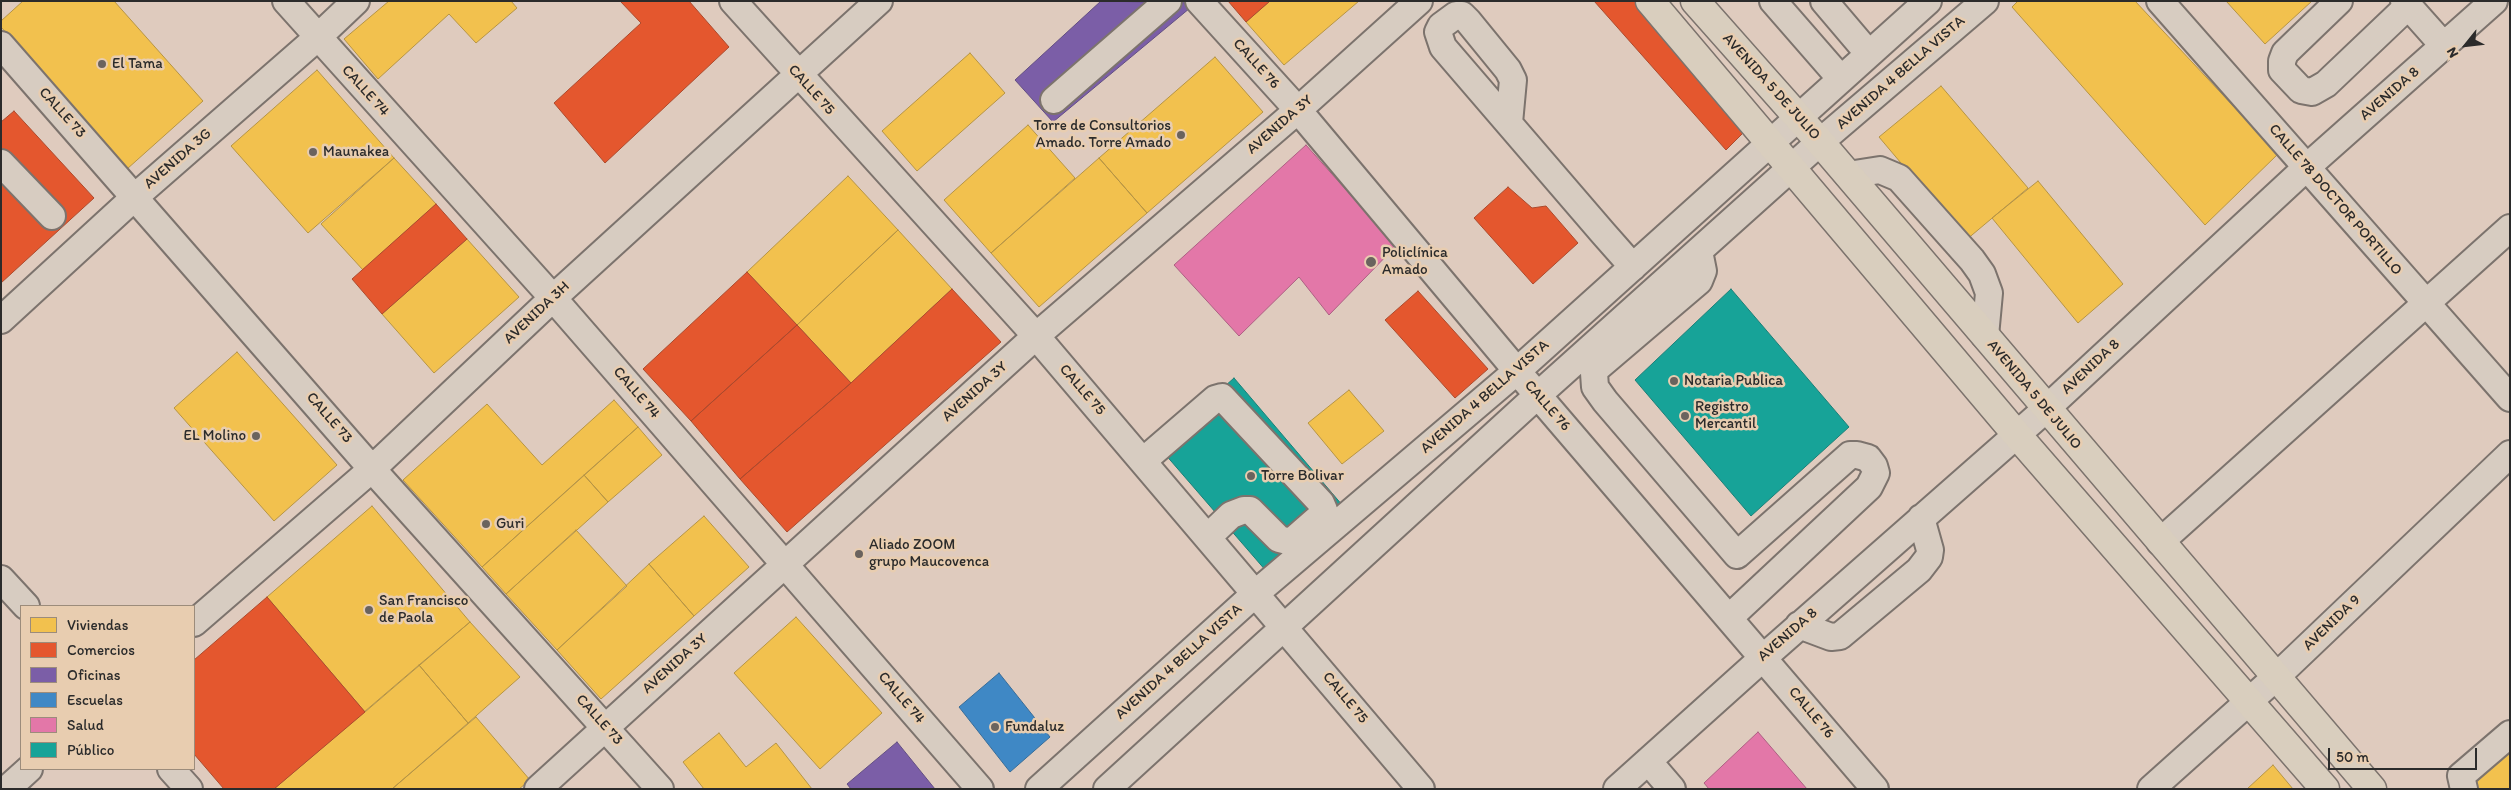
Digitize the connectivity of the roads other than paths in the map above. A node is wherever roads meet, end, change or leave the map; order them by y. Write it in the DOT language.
graph roads {
  1 [pos="286,1"];
  2 [pos="356,1"];
  3 [pos="733,1"];
  4 [pos="879,1"];
  5 [pos="1168,1"];
  6 [pos="1199,1"];
  7 [pos="1419,1"];
  8 [pos="1650,1"];
  9 [pos="1695,1"];
  10 [pos="1773,1"];
  11 [pos="1824,1"];
  12 [pos="1928,1"];
  13 [pos="1984,1"];
  14 [pos="2160,1"];
  15 [pos="2339,1"];
  16 [pos="2494,1"];
  17 [pos="2406,3"];
  18 [pos="318,38"];
  19 [pos="1,45"];
  20 [pos="2444,46"];
  21 [pos="1869,54"];
  22 [pos="797,75"];
  23 [pos="1841,79"];
  24 [pos="1054,100"];
  25 [pos="1298,110"];
  26 [pos="1798,117"];
  27 [pos="1508,123"];
  28 [pos="1820,142"];
  29 [pos="1770,143"];
  30 [pos="1,163"];
  31 [pos="2307,167"];
  32 [pos="1792,169"];
  33 [pos="1848,175"];
  34 [pos="136,196"];
  35 [pos="52,216"];
  36 [pos="2510,228"];
  37 [pos="1699,250"];
  38 [pos="1633,266"];
  39 [pos="553,298"];
  40 [pos="2426,305"];
  41 [pos="1,320"];
  42 [pos="1036,336"];
  43 [pos="1985,336"];
  44 [pos="1517,371"];
  45 [pos="1538,395"];
  46 [pos="2510,398"];
  47 [pos="2046,409"];
  48 [pos="2017,434"];
  49 [pos="2510,454"];
  50 [pos="1143,461"];
  51 [pos="372,469"];
  52 [pos="1921,518"];
  53 [pos="1208,537"];
  54 [pos="2160,542"];
  55 [pos="1737,555"];
  56 [pos="785,564"];
  57 [pos="1,579"];
  58 [pos="1764,584"];
  59 [pos="1256,593"];
  60 [pos="25,605"];
  61 [pos="1730,617"];
  62 [pos="195,622"];
  63 [pos="1799,625"];
  64 [pos="1285,627"];
  65 [pos="1764,656"];
  66 [pos="2275,678"];
  67 [pos="2248,701"];
  68 [pos="606,727"];
  69 [pos="2510,734"];
  70 [pos="1648,761"];
  71 [pos="28,770"];
  72 [pos="172,770"];
  73 [pos="7,789"];
  74 [pos="189,789"];
  75 [pos="538,789"];
  76 [pos="660,789"];
  77 [pos="980,789"];
  78 [pos="1039,789"];
  79 [pos="1107,789"];
  80 [pos="1421,789"];
  81 [pos="1617,789"];
  82 [pos="1672,789"];
  83 [pos="1876,789"];
  84 [pos="2151,789"];
  85 [pos="2325,789"];
  86 [pos="2372,789"];
  87 [pos="2464,789"];
  1 -- 18 [label="street, CALLE 74"];
  2 -- 18 [label="street, AVENIDA 3G"];
  3 -- 22 [label="street, CALLE 75"];
  4 -- 22 [label="street, AVENIDA 3H"];
  5 -- 24 [label="street"];
  6 -- 25 [label="street, CALLE 76"];
  7 -- 25 [label="street, AVENIDA 3Y"];
  8 -- 29 [label="main road"];
  9 -- 26 [label="main road, AVENIDA 5 DE JULIO"];
  10 -- 23 [label="street"];
  11 -- 21 [label="street"];
  12 -- 21 [label="street, AVENIDA 4 BELLA VISTA"];
  13 -- 28 [label="street, AVENIDA 4 BELLA VISTA"];
  14 -- 31 [label="street, CALLE 78 DOCTOR PORTILLO"];
  15 -- 17 [label="street"];
  16 -- 20 [label="street, AVENIDA 8"];
  17 -- 20 [label="street"];
  18 -- 34 [label="street, AVENIDA 3G"];
  18 -- 39 [label="street, CALLE 74"];
  19 -- 34 [label="street, CALLE 73"];
  20 -- 31 [label="street, AVENIDA 8"];
  21 -- 23 [label="street, AVENIDA 4 BELLA VISTA"];
  22 -- 39 [label="street, AVENIDA 3H"];
  22 -- 42 [label="street, CALLE 75"];
  23 -- 26 [label="street, AVENIDA 4 BELLA VISTA"];
  25 -- 42 [label="street, AVENIDA 3Y"];
  25 -- 44 [label="street, CALLE 76"];
  26 -- 28 [label="main road, AVENIDA 5 DE JULIO"];
  26 -- 29 [label="street, AVENIDA 4 BELLA VISTA"];
  27 -- 38 [label="street"];
  28 -- 32 [label="street, AVENIDA 4 BELLA VISTA"];
  28 -- 33 [label="main road, AVENIDA 5 DE JULIO"];
  29 -- 32 [label="main road"];
  29 -- 38 [label="street, AVENIDA 4 BELLA VISTA"];
  30 -- 35 [label="street"];
  31 -- 40 [label="street, CALLE 78 DOCTOR PORTILLO"];
  31 -- 47 [label="street, AVENIDA 8"];
  32 -- 37 [label="street, AVENIDA 4 BELLA VISTA"];
  32 -- 48 [label="main road"];
  33 -- 43 [label="main road, AVENIDA 5 DE JULIO"];
  33 -- 43 [label="street"];
  34 -- 41 [label="street, AVENIDA 3G"];
  34 -- 51 [label="street, CALLE 73"];
  36 -- 40 [label="street"];
  37 -- 45 [label="street, AVENIDA 4 BELLA VISTA"];
  37 -- 55 [label="street"];
  38 -- 44 [label="street, AVENIDA 4 BELLA VISTA"];
  39 -- 51 [label="street, AVENIDA 3H"];
  39 -- 56 [label="street, CALLE 74"];
  40 -- 46 [label="street, CALLE 78 DOCTOR PORTILLO"];
  40 -- 54 [label="street"];
  42 -- 50 [label="street, CALLE 75"];
  42 -- 56 [label="street, AVENIDA 3Y"];
  43 -- 47 [label="main road, AVENIDA 5 DE JULIO"];
  44 -- 45 [label="street, CALLE 76"];
  44 -- 59 [label="street, AVENIDA 4 BELLA VISTA"];
  45 -- 61 [label="street, CALLE 76"];
  45 -- 64 [label="street, AVENIDA 4 BELLA VISTA"];
  47 -- 48 [label="street, AVENIDA 8"];
  47 -- 54 [label="main road, AVENIDA 5 DE JULIO"];
  48 -- 52 [label="street, AVENIDA 8"];
  48 -- 67 [label="main road"];
  49 -- 66 [label="street, AVENIDA 9"];
  50 -- 53 [label="street, CALLE 75"];
  50 -- 53 [label="street"];
  51 -- 62 [label="street, AVENIDA 3H"];
  51 -- 68 [label="street, CALLE 73"];
  52 -- 63 [label="street, AVENIDA 8"];
  52 -- 63 [label="street"];
  53 -- 59 [label="street, CALLE 75"];
  54 -- 66 [label="main road, AVENIDA 5 DE JULIO"];
  55 -- 58 [label="street"];
  55 -- 58 [label="street"];
  56 -- 68 [label="street, AVENIDA 3Y"];
  56 -- 77 [label="street, CALLE 74"];
  57 -- 60 [label="street"];
  58 -- 61 [label="street"];
  59 -- 64 [label="street, CALLE 75"];
  59 -- 78 [label="street, AVENIDA 4 BELLA VISTA"];
  61 -- 65 [label="street, CALLE 76"];
  63 -- 65 [label="street, AVENIDA 8"];
  64 -- 79 [label="street, AVENIDA 4 BELLA VISTA"];
  64 -- 80 [label="street, CALLE 75"];
  65 -- 70 [label="street, AVENIDA 8"];
  65 -- 83 [label="street, CALLE 76"];
  66 -- 67 [label="street, AVENIDA 9"];
  66 -- 86 [label="main road, AVENIDA 5 DE JULIO"];
  67 -- 84 [label="street, AVENIDA 9"];
  67 -- 85 [label="main road"];
  68 -- 75 [label="street, AVENIDA 3Y"];
  68 -- 76 [label="street, CALLE 73"];
  69 -- 87 [label="street"];
  70 -- 81 [label="street, AVENIDA 8"];
  70 -- 82 [label="street"];
  71 -- 73 [label="street"];
  72 -- 74 [label="street"];
}
